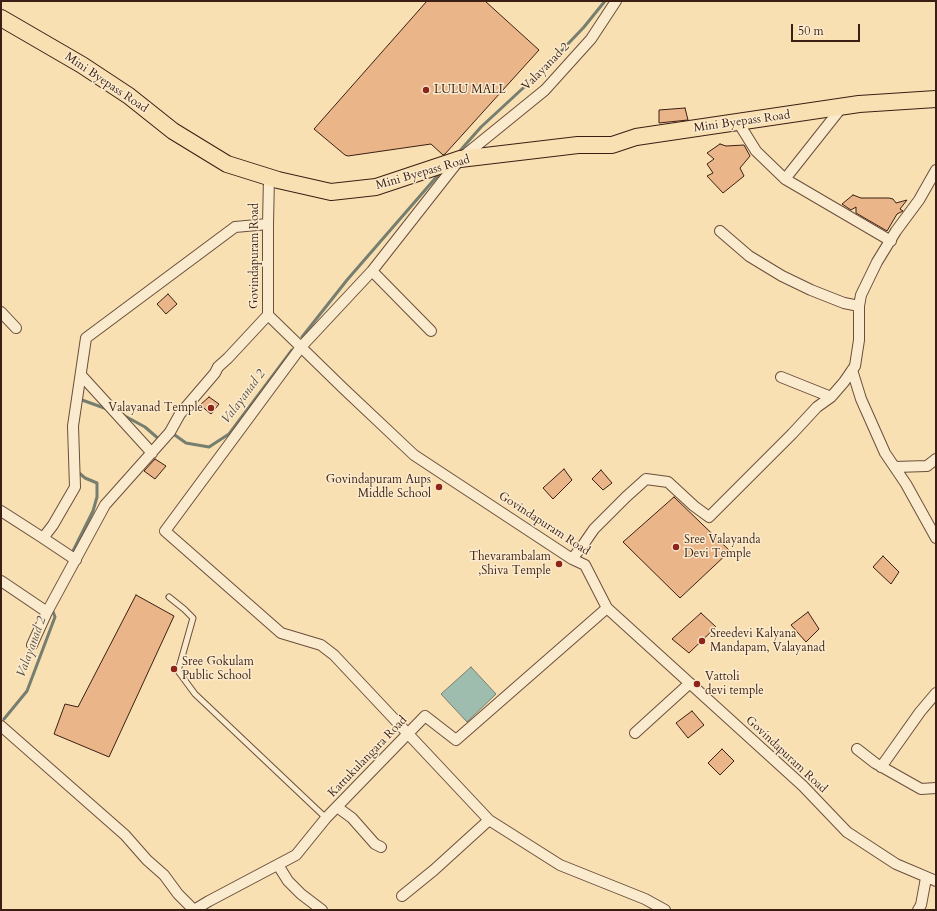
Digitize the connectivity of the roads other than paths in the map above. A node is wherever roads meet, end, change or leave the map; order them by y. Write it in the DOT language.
graph roads {
  1 [pos="616,1"];
  2 [pos="1,18"];
  3 [pos="936,99"];
  4 [pos="842,107"];
  5 [pos="738,122"];
  6 [pos="460,160"];
  7 [pos="936,170"];
  8 [pos="269,177"];
  9 [pos="785,179"];
  10 [pos="268,224"];
  11 [pos="720,231"];
  12 [pos="890,241"];
  13 [pos="372,271"];
  14 [pos="859,306"];
  15 [pos="1,312"];
  16 [pos="268,315"];
  17 [pos="16,328"];
  18 [pos="431,331"];
  19 [pos="301,347"];
  20 [pos="852,370"];
  21 [pos="81,375"];
  22 [pos="780,377"];
  23 [pos="831,397"];
  24 [pos="152,453"];
  25 [pos="936,459"];
  26 [pos="894,467"];
  27 [pos="1,511"];
  28 [pos="43,538"];
  29 [pos="936,538"];
  30 [pos="572,559"];
  31 [pos="76,560"];
  32 [pos="1,581"];
  33 [pos="168,596"];
  34 [pos="607,608"];
  35 [pos="47,612"];
  36 [pos="32,645"];
  37 [pos="690,683"];
  38 [pos="936,693"];
  39 [pos="1,726"];
  40 [pos="635,733"];
  41 [pos="408,734"];
  42 [pos="857,749"];
  43 [pos="881,767"];
  44 [pos="936,788"];
  45 [pos="337,807"];
  46 [pos="326,818"];
  47 [pos="489,820"];
  48 [pos="381,847"];
  49 [pos="278,865"];
  50 [pos="926,878"];
  51 [pos="936,882"];
  52 [pos="402,896"];
  53 [pos="194,910"];
  54 [pos="322,910"];
  55 [pos="665,910"];
  56 [pos="918,910"];
  1 -- 6 [label="street, Valayanad 2"];
  2 -- 8 [label="main road, Mini Byepass Road"];
  3 -- 4 [label="main road, Mini Byepass Road"];
  4 -- 5 [label="main road, Mini Byepass Road"];
  4 -- 9 [label="street"];
  5 -- 6 [label="main road, Mini Byepass Road"];
  5 -- 9 [label="street"];
  6 -- 8 [label="main road, Mini Byepass Road"];
  6 -- 13 [label="street, Valayanad 2"];
  7 -- 12 [label="street"];
  8 -- 10 [label="street, Govindapuram Road"];
  9 -- 12 [label="street"];
  10 -- 16 [label="street, Govindapuram Road"];
  10 -- 21 [label="street"];
  11 -- 14 [label="street"];
  12 -- 14 [label="street"];
  13 -- 18 [label="street"];
  13 -- 19 [label="street, Valayanad 2"];
  14 -- 20 [label="street"];
  15 -- 17 [label="street"];
  16 -- 19 [label="street, Govindapuram Road"];
  16 -- 24 [label="street"];
  19 -- 30 [label="street, Govindapuram Road"];
  19 -- 41 [label="street, Valayanad 2"];
  20 -- 23 [label="street"];
  20 -- 26 [label="street"];
  21 -- 24 [label="street"];
  21 -- 28 [label="street"];
  22 -- 23 [label="street"];
  23 -- 30 [label="street"];
  24 -- 31 [label="street"];
  25 -- 26 [label="street"];
  26 -- 29 [label="street"];
  27 -- 28 [label="street"];
  28 -- 31 [label="street"];
  30 -- 34 [label="street, Govindapuram Road"];
  31 -- 35 [label="street"];
  32 -- 35 [label="street"];
  33 -- 46 [label="lane"];
  34 -- 37 [label="street, Govindapuram Road"];
  34 -- 41 [label="street, Kattukulangara Road"];
  35 -- 36 [label="street"];
  37 -- 40 [label="street"];
  37 -- 50 [label="street, Govindapuram Road"];
  38 -- 43 [label="street"];
  39 -- 53 [label="street"];
  41 -- 45 [label="street, Kattukulangara Road"];
  41 -- 47 [label="street"];
  42 -- 43 [label="street"];
  43 -- 44 [label="street"];
  45 -- 46 [label="street, Kattukulangara Road"];
  45 -- 48 [label="street"];
  46 -- 49 [label="street, Kattukulangara Road"];
  47 -- 52 [label="street"];
  47 -- 55 [label="street"];
  49 -- 53 [label="street, Kattukulangara Road"];
  49 -- 54 [label="street"];
  50 -- 51 [label="street, Govindapuram Road"];
  50 -- 56 [label="street"];
}
